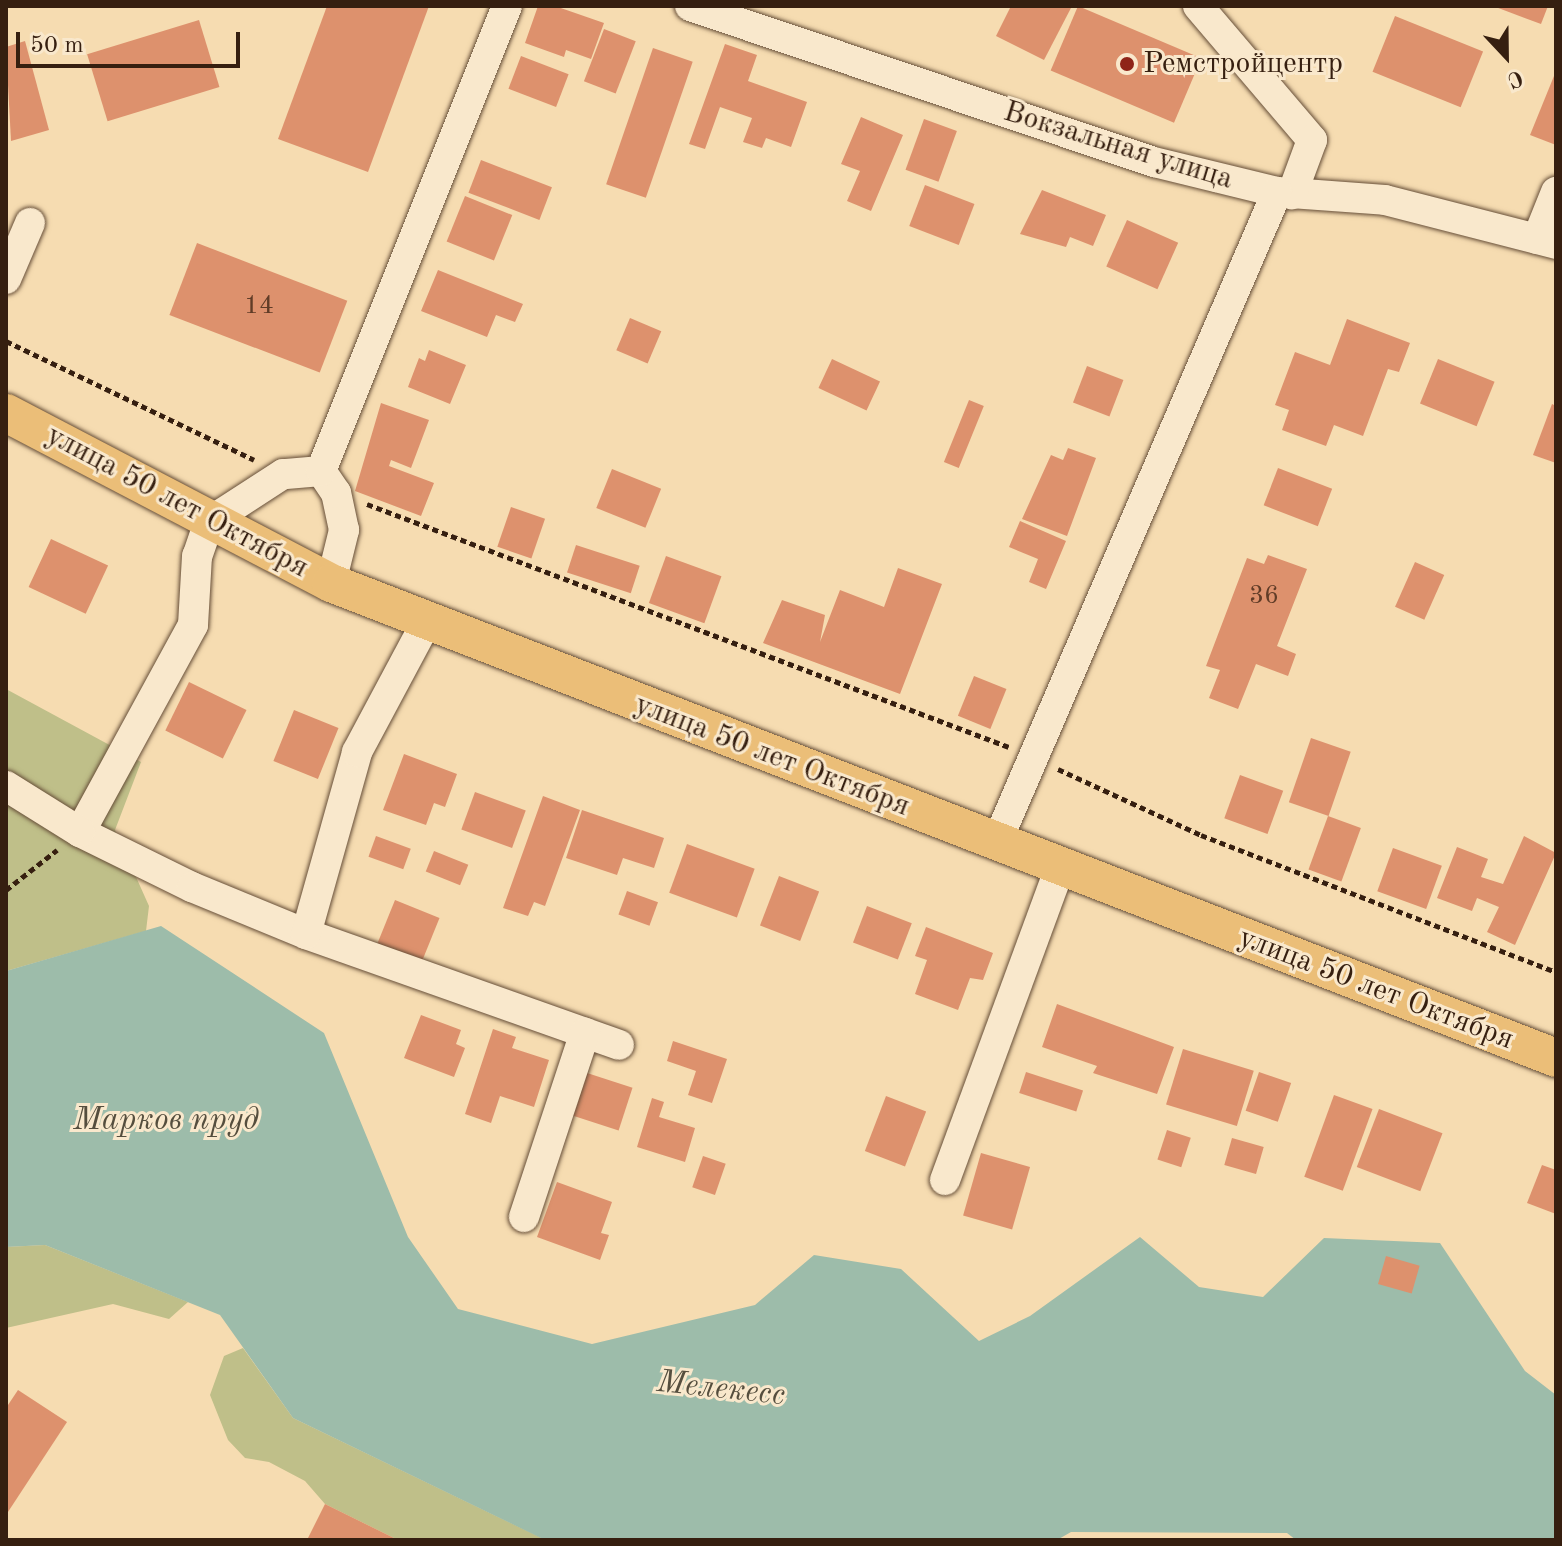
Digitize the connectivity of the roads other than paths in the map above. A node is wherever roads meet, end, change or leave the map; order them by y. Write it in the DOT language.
graph roads {
  1 [pos="507,6"];
  2 [pos="690,6"];
  3 [pos="1198,6"];
  4 [pos="1556,192"];
  5 [pos="1285,193"];
  6 [pos="30,223"];
  7 [pos="1546,242"];
  8 [pos="6,279"];
  9 [pos="6,413"];
  10 [pos="329,482"];
  11 [pos="209,522"];
  12 [pos="331,583"];
  13 [pos="427,621"];
  14 [pos="6,786"];
  15 [pos="80,832"];
  16 [pos="996,844"];
  17 [pos="1060,868"];
  18 [pos="306,934"];
  19 [pos="585,1033"];
  20 [pos="619,1045"];
  21 [pos="1556,1058"];
  22 [pos="945,1180"];
  23 [pos="524,1217"];
  1 -- 10 [label="street"];
  2 -- 5 [label="street, Вокзальная улица"];
  3 -- 5 [label="street"];
  4 -- 7 [label="street"];
  5 -- 7 [label="street, Вокзальная улица"];
  5 -- 16 [label="street"];
  6 -- 8 [label="street"];
  9 -- 11 [label="main road, улица 50 лет Октября"];
  10 -- 11 [label="street"];
  10 -- 12 [label="street"];
  11 -- 12 [label="main road, улица 50 лет Октября"];
  11 -- 15 [label="street"];
  12 -- 13 [label="main road, улица 50 лет Октября"];
  13 -- 16 [label="main road, улица 50 лет Октября"];
  13 -- 18 [label="street"];
  14 -- 15 [label="street"];
  15 -- 18 [label="street"];
  16 -- 17 [label="main road, улица 50 лет Октября"];
  17 -- 21 [label="main road, улица 50 лет Октября"];
  17 -- 22 [label="street"];
  18 -- 19 [label="street"];
  19 -- 20 [label="street"];
  19 -- 23 [label="street"];
}
